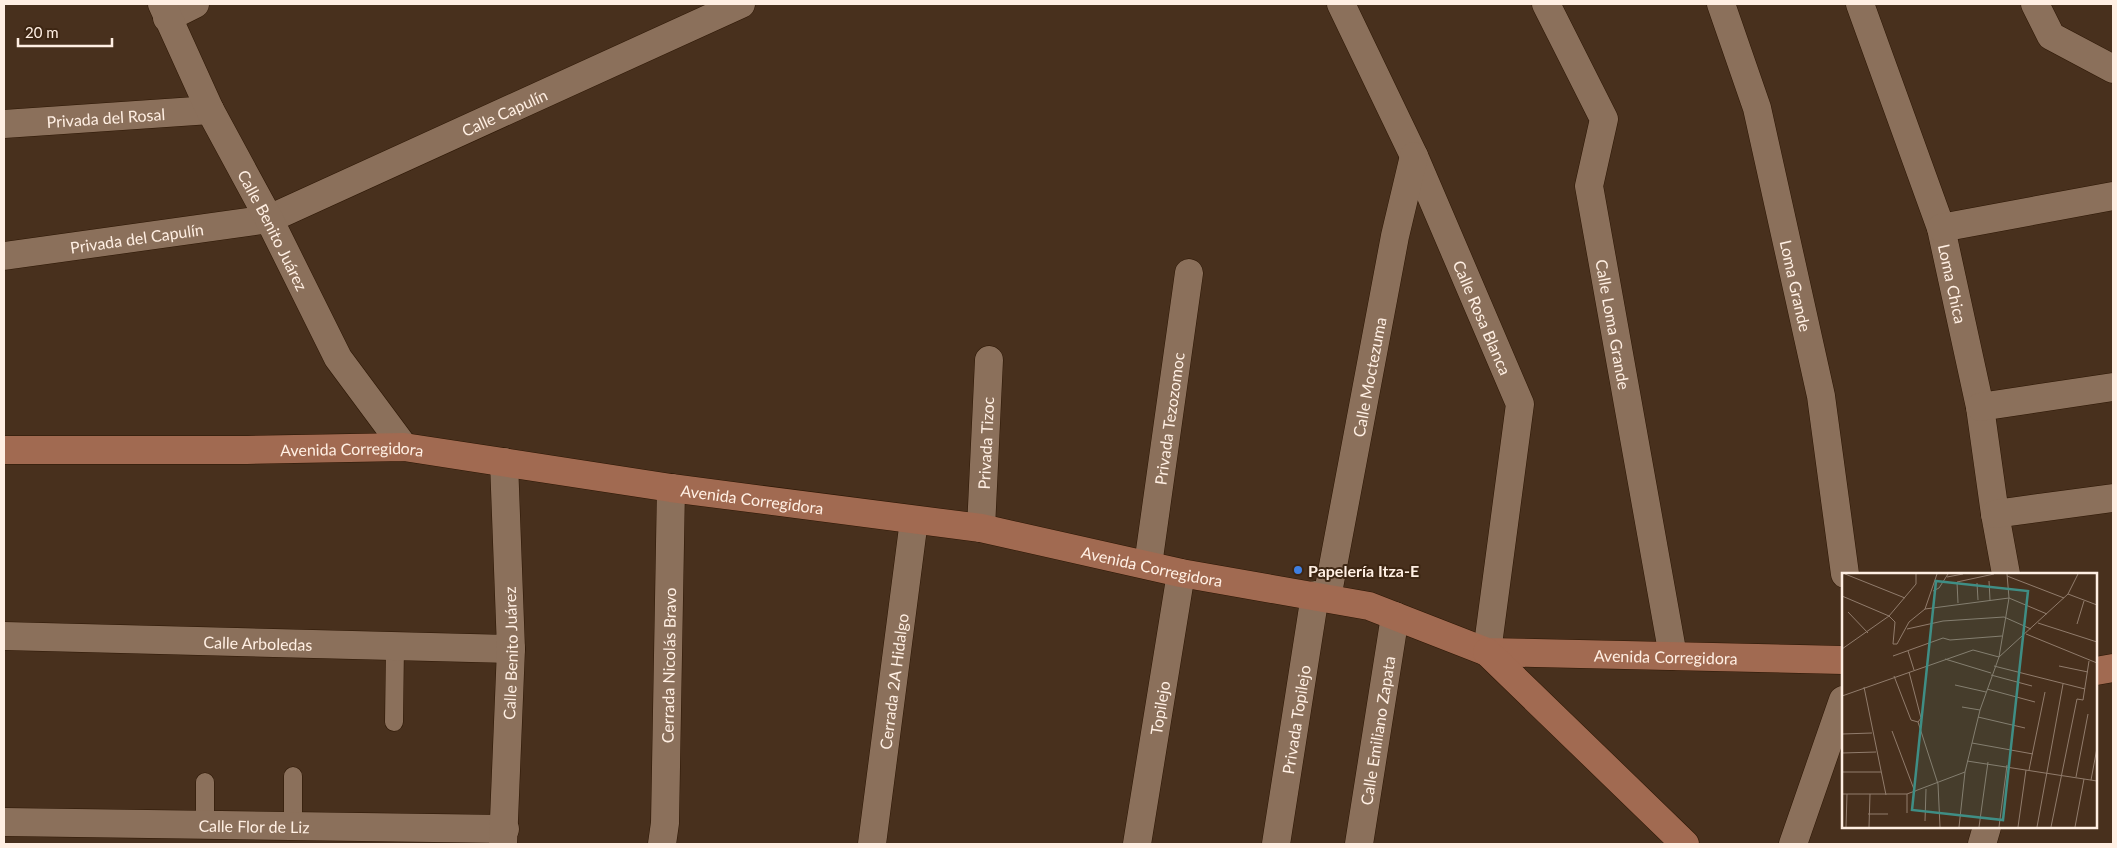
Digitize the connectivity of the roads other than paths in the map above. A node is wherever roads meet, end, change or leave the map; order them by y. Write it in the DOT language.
graph roads {
  1 [pos="195,4"];
  2 [pos="741,4"];
  3 [pos="1341,4"];
  4 [pos="1546,4"];
  5 [pos="1721,4"];
  6 [pos="1860,4"];
  7 [pos="2035,4"];
  8 [pos="164,11"];
  9 [pos="2113,70"];
  10 [pos="210,110"];
  11 [pos="4,124"];
  12 [pos="1414,156"];
  13 [pos="2113,196"];
  14 [pos="269,219"];
  15 [pos="1941,228"];
  16 [pos="4,256"];
  17 [pos="1189,273"];
  18 [pos="989,360"];
  19 [pos="2113,387"];
  20 [pos="1980,407"];
  21 [pos="404,447"];
  22 [pos="4,450"];
  23 [pos="504,462"];
  24 [pos="671,488"];
  25 [pos="2113,498"];
  26 [pos="1995,514"];
  27 [pos="914,520"];
  28 [pos="981,528"];
  29 [pos="1148,565"];
  30 [pos="1181,573"];
  31 [pos="1845,573"];
  32 [pos="2006,573"];
  33 [pos="1321,596"];
  34 [pos="1395,616"];
  35 [pos="4,636"];
  36 [pos="395,647"];
  37 [pos="511,649"];
  38 [pos="1487,652"];
  39 [pos="1673,656"];
  40 [pos="1842,660"];
  41 [pos="2113,668"];
  42 [pos="2097,671"];
  43 [pos="1842,703"];
  44 [pos="394,722"];
  45 [pos="293,776"];
  46 [pos="205,782"];
  47 [pos="4,822"];
  48 [pos="205,826"];
  49 [pos="293,827"];
  50 [pos="1987,828"];
  51 [pos="504,837"];
  52 [pos="662,844"];
  53 [pos="872,844"];
  54 [pos="1137,844"];
  55 [pos="1276,844"];
  56 [pos="1359,844"];
  57 [pos="1685,844"];
  58 [pos="1793,844"];
  59 [pos="1982,844"];
  1 -- 8 [label="street"];
  2 -- 14 [label="street, Calle Capulín"];
  3 -- 12 [label="street, Calle Rosa Blanca"];
  4 -- 39 [label="street, Calle Loma Grande"];
  5 -- 31 [label="street, Loma Grande"];
  6 -- 15 [label="street, Loma Chica"];
  7 -- 9 [label="street"];
  8 -- 10 [label="street, Calle Benito Juárez"];
  10 -- 11 [label="street, Privada del Rosal"];
  10 -- 14 [label="street, Calle Benito Juárez"];
  12 -- 33 [label="street, Calle Moctezuma"];
  12 -- 38 [label="street, Calle Rosa Blanca"];
  13 -- 15 [label="street"];
  14 -- 16 [label="street, Privada del Capulín"];
  14 -- 21 [label="street, Calle Benito Juárez"];
  15 -- 20 [label="street, Loma Chica"];
  17 -- 29 [label="street, Privada Tezozomoc"];
  18 -- 28 [label="street, Privada Tizoc"];
  19 -- 20 [label="street"];
  20 -- 26 [label="street, Loma Chica"];
  21 -- 22 [label="main road, Avenida Corregidora"];
  21 -- 23 [label="main road, Avenida Corregidora"];
  23 -- 24 [label="main road, Avenida Corregidora"];
  23 -- 37 [label="street, Calle Benito Juárez"];
  24 -- 27 [label="main road, Avenida Corregidora"];
  24 -- 52 [label="street, Cerrada Nicolás Bravo"];
  25 -- 26 [label="street"];
  26 -- 32 [label="street, Loma Chica"];
  27 -- 28 [label="main road, Avenida Corregidora"];
  27 -- 53 [label="street, Cerrada 2A Hidalgo"];
  28 -- 29 [label="main road, Avenida Corregidora"];
  29 -- 30 [label="main road, Avenida Corregidora"];
  30 -- 33 [label="main road, Avenida Corregidora"];
  30 -- 54 [label="street, Topilejo"];
  33 -- 34 [label="main road, Avenida Corregidora"];
  33 -- 55 [label="street, Privada Topilejo"];
  34 -- 38 [label="main road, Avenida Corregidora"];
  34 -- 56 [label="street, Calle Emiliano Zapata"];
  35 -- 36 [label="street, Calle Arboledas"];
  36 -- 37 [label="street, Calle Arboledas"];
  36 -- 44 [label="lane"];
  37 -- 51 [label="street, Calle Benito Juárez"];
  38 -- 39 [label="main road, Avenida Corregidora"];
  38 -- 57 [label="main road, Avenida Corregidora"];
  39 -- 40 [label="main road, Avenida Corregidora"];
  41 -- 42 [label="main road"];
  43 -- 58 [label="street"];
  45 -- 49 [label="lane"];
  46 -- 48 [label="lane"];
  47 -- 48 [label="street, Calle Flor de Liz"];
  48 -- 49 [label="street, Calle Flor de Liz"];
  49 -- 51 [label="street, Calle Flor de Liz"];
  50 -- 59 [label="street"];
}
